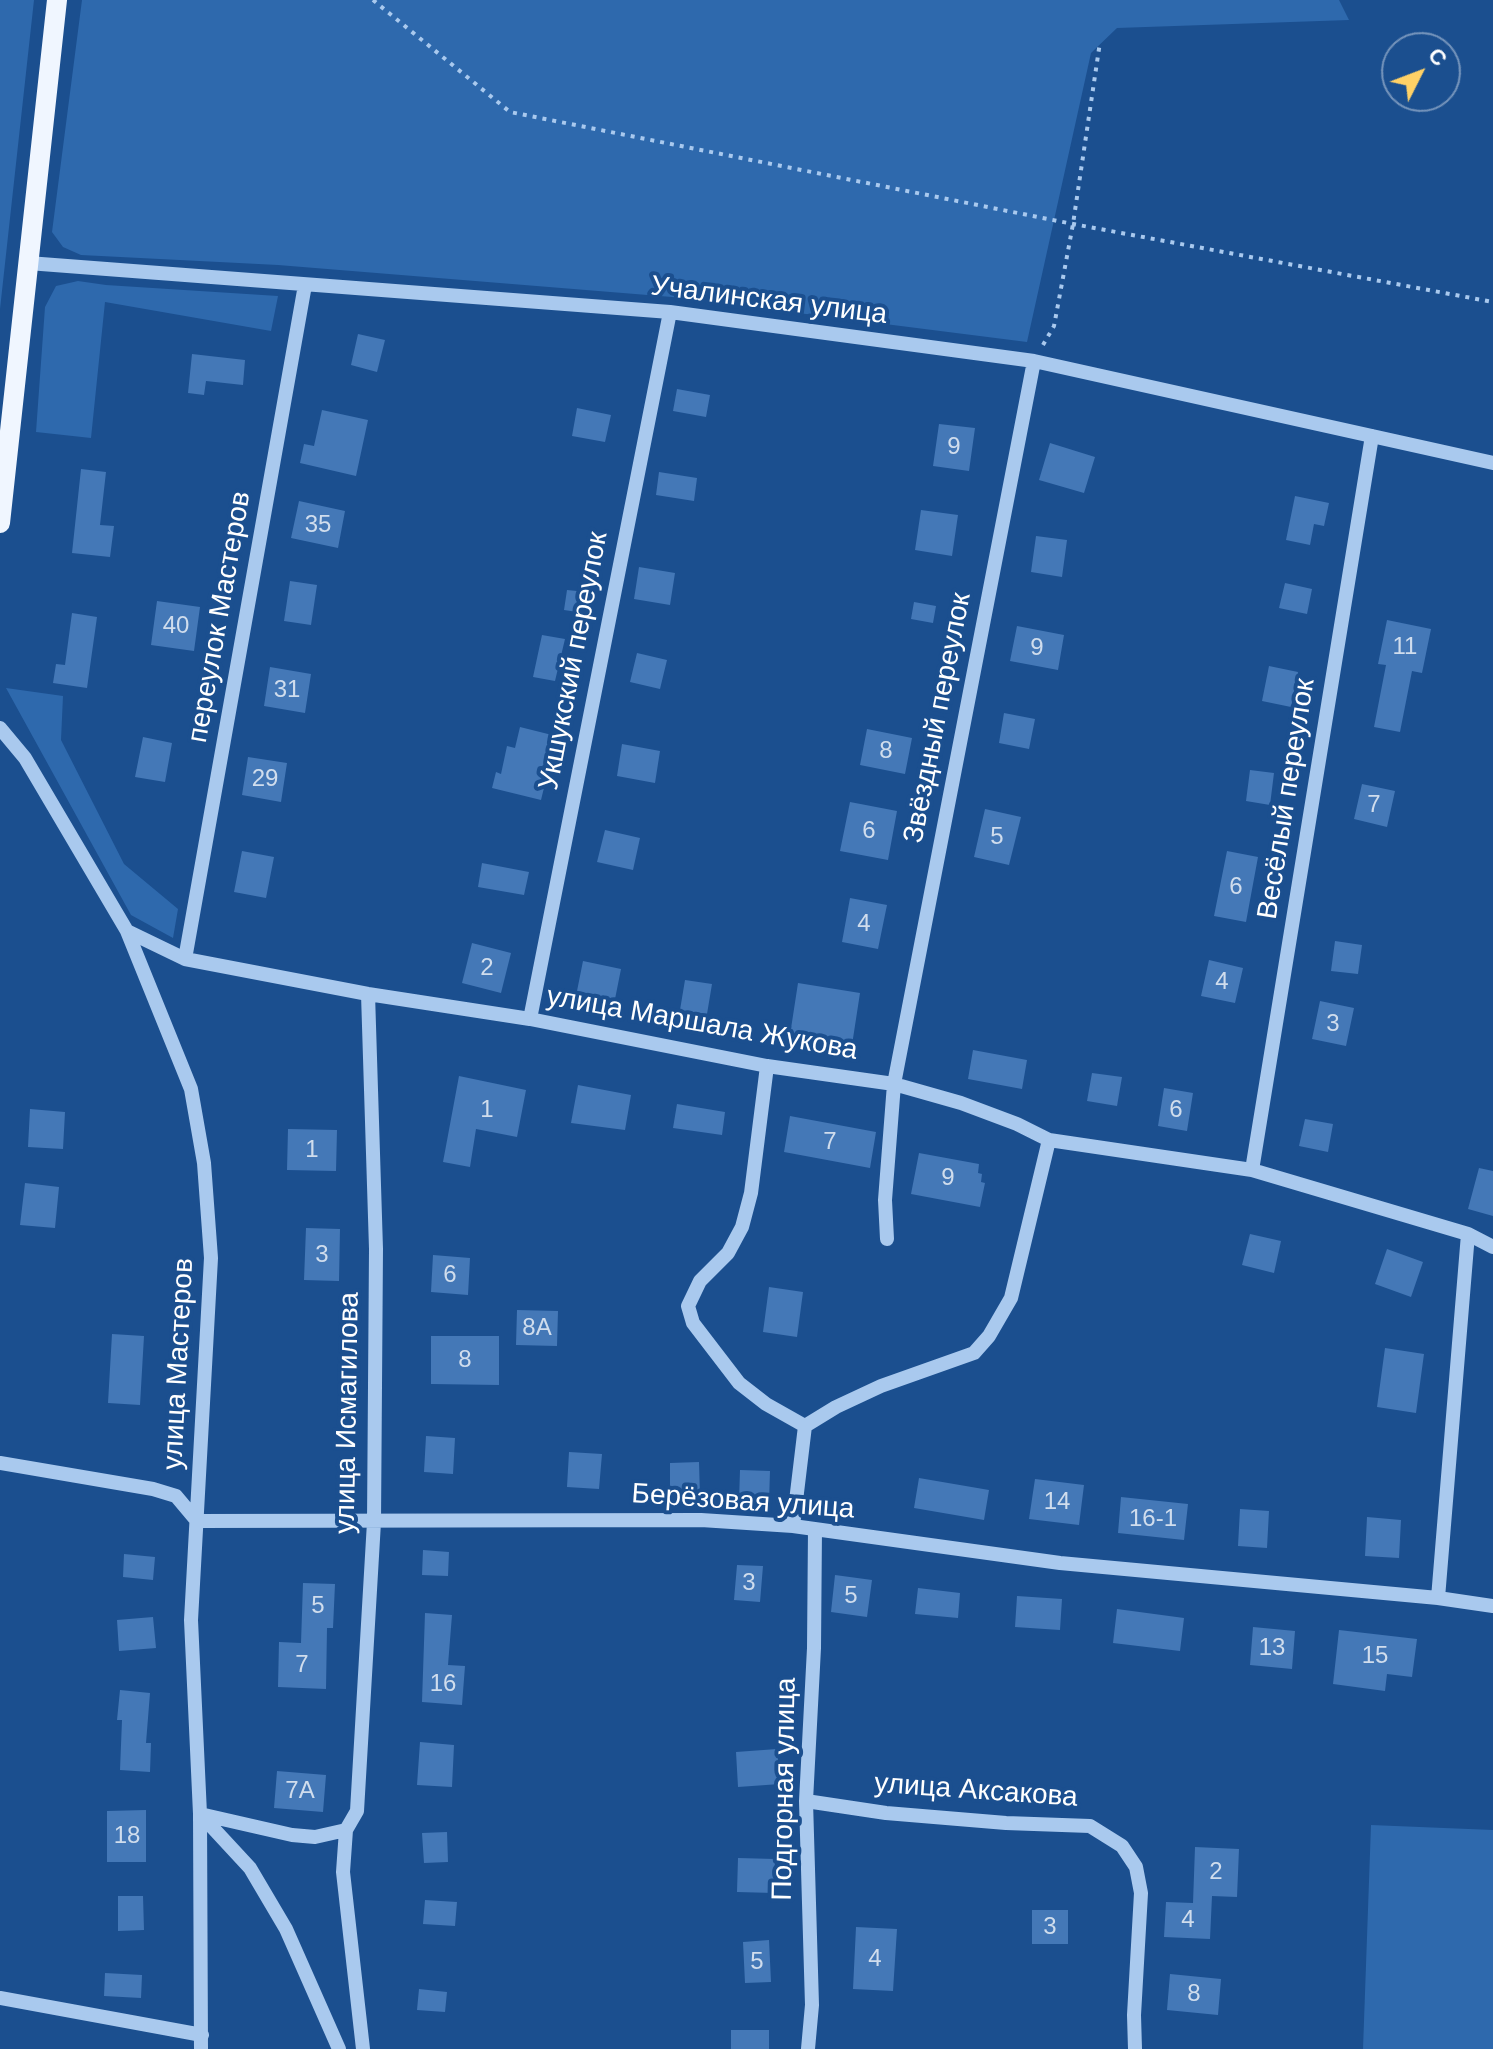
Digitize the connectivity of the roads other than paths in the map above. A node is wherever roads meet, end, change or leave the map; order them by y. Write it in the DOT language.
graph roads {
  1 [pos="57,0"];
  2 [pos="28,263"];
  3 [pos="305,285"];
  4 [pos="670,312"];
  5 [pos="1034,361"];
  6 [pos="1372,436"];
  7 [pos="1493,463"];
  8 [pos="0,523"];
  9 [pos="0,728"];
  10 [pos="127,931"];
  11 [pos="185,959"];
  12 [pos="368,994"];
  13 [pos="530,1019"];
  14 [pos="767,1066"];
  15 [pos="894,1084"];
  16 [pos="1049,1140"];
  17 [pos="1252,1170"];
  18 [pos="1468,1234"];
  19 [pos="887,1239"];
  20 [pos="1493,1247"];
  21 [pos="805,1426"];
  22 [pos="0,1463"];
  23 [pos="197,1521"];
  24 [pos="374,1522"];
  25 [pos="793,1526"];
  26 [pos="815,1529"];
  27 [pos="1438,1598"];
  28 [pos="1493,1606"];
  29 [pos="806,1801"];
  30 [pos="200,1814"];
  31 [pos="346,1830"];
  32 [pos="0,1998"];
  33 [pos="202,2042"];
  34 [pos="339,2049"];
  35 [pos="363,2049"];
  36 [pos="808,2049"];
  37 [pos="1135,2049"];
  1 -- 2 [label="main road"];
  2 -- 3 [label="street, Учалинская улица"];
  2 -- 8 [label="main road"];
  3 -- 4 [label="street, Учалинская улица"];
  3 -- 11 [label="street, переулок Мастеров"];
  4 -- 5 [label="street, Учалинская улица"];
  4 -- 13 [label="street, Укшукский переулок"];
  5 -- 6 [label="street, Учалинская улица"];
  5 -- 15 [label="street, Звёздный переулок"];
  6 -- 7 [label="street, Учалинская улица"];
  6 -- 17 [label="street, Весёлый переулок"];
  9 -- 10 [label="street"];
  10 -- 11 [label="street, улица Маршала Жукова"];
  10 -- 23 [label="street, улица Мастеров"];
  11 -- 12 [label="street, улица Маршала Жукова"];
  12 -- 13 [label="street, улица Маршала Жукова"];
  12 -- 24 [label="street, улица Исмагилова"];
  13 -- 14 [label="street, улица Маршала Жукова"];
  14 -- 15 [label="street, улица Маршала Жукова"];
  14 -- 21 [label="street"];
  15 -- 16 [label="street, улица Маршала Жукова"];
  15 -- 19 [label="street, Звёздный переулок"];
  16 -- 17 [label="street, улица Маршала Жукова"];
  16 -- 21 [label="street"];
  17 -- 18 [label="street, улица Маршала Жукова"];
  18 -- 20 [label="street, улица Маршала Жукова"];
  18 -- 27 [label="street"];
  21 -- 25 [label="street"];
  22 -- 23 [label="street"];
  23 -- 24 [label="street, Берёзовая улица"];
  23 -- 30 [label="street, улица Мастеров"];
  24 -- 25 [label="street, Берёзовая улица"];
  24 -- 31 [label="street, улица Исмагилова"];
  25 -- 26 [label="street, Берёзовая улица"];
  26 -- 27 [label="street, Берёзовая улица"];
  26 -- 29 [label="street, Подгорная улица"];
  27 -- 28 [label="street, Берёзовая улица"];
  29 -- 36 [label="street, Подгорная улица"];
  29 -- 37 [label="street, улица Аксакова"];
  30 -- 31 [label="street"];
  30 -- 33 [label="street"];
  30 -- 34 [label="street"];
  31 -- 35 [label="street, улица Исмагилова"];
  32 -- 33 [label="street"];
}
